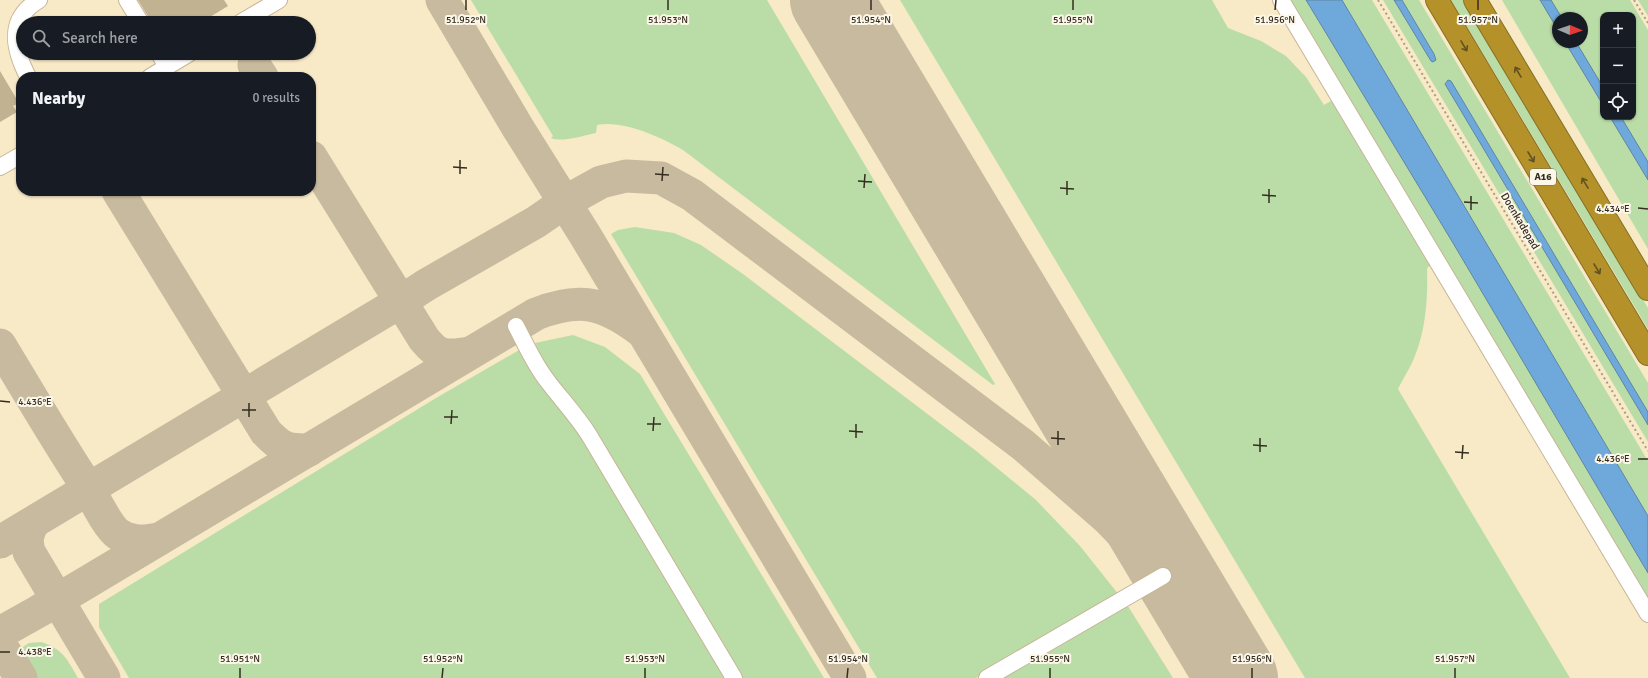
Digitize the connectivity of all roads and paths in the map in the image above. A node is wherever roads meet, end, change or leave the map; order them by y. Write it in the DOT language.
graph roads {
  1 [pos="39,0"];
  2 [pos="127,0"];
  3 [pos="279,0"];
  4 [pos="1281,0"];
  5 [pos="1378,0"];
  6 [pos="1437,0"];
  7 [pos="1475,0"];
  8 [pos="1634,0"];
  9 [pos="256,6"];
  10 [pos="21,16"];
  11 [pos="137,16"];
  12 [pos="247,16"];
  13 [pos="1648,23"];
  14 [pos="16,31"];
  15 [pos="16,48"];
  16 [pos="19,60"];
  17 [pos="163,60"];
  18 [pos="25,72"];
  19 [pos="154,72"];
  20 [pos="16,158"];
  21 [pos="0,167"];
  22 [pos="1648,289"];
  23 [pos="516,326"];
  24 [pos="1648,354"];
  25 [pos="1648,451"];
  26 [pos="1163,576"];
  27 [pos="1648,614"];
  28 [pos="734,678"];
  29 [pos="987,678"];
  1 -- 10 [label="lane"];
  2 -- 11 [label="lane"];
  3 -- 9 [label="lane"];
  4 -- 27 [label="lane"];
  5 -- 25 [label="path, Doenkadepad"];
  6 -- 24 [label="highway, A16, one-way"];
  22 -- 7 [label="highway, one-way"];
  8 -- 13 [label="path"];
  9 -- 12 [label="lane"];
  14 -- 15 [label="lane"];
  16 -- 18 [label="lane"];
  17 -- 19 [label="lane"];
  20 -- 21 [label="lane"];
  23 -- 28 [label="lane"];
  26 -- 29 [label="lane"];
}
